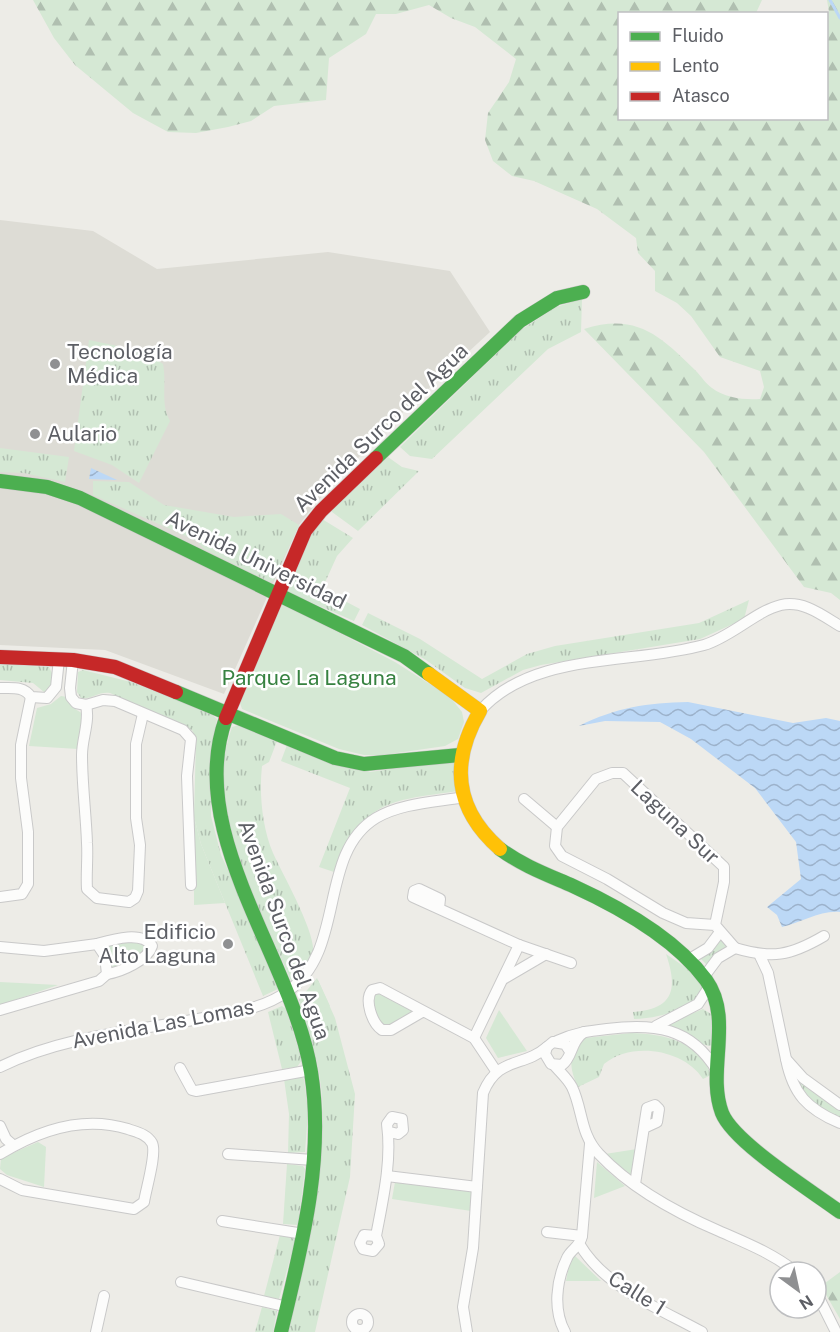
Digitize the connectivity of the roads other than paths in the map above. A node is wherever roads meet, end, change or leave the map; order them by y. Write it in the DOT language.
graph roads {
  1 [pos="583,292"];
  2 [pos="0,481"];
  3 [pos="276,594"];
  4 [pos="840,626"];
  5 [pos="0,657"];
  6 [pos="66,660"];
  7 [pos="0,688"];
  8 [pos="498,695"];
  9 [pos="461,696"];
  10 [pos="31,697"];
  11 [pos="86,705"];
  12 [pos="480,711"];
  13 [pos="142,714"];
  14 [pos="227,714"];
  15 [pos="469,729"];
  16 [pos="460,755"];
  17 [pos="464,797"];
  18 [pos="524,799"];
  19 [pos="557,827"];
  20 [pos="190,885"];
  21 [pos="0,897"];
  22 [pos="439,908"];
  23 [pos="718,928"];
  24 [pos="824,936"];
  25 [pos="97,944"];
  26 [pos="519,945"];
  27 [pos="0,947"];
  28 [pos="735,948"];
  29 [pos="546,954"];
  30 [pos="760,956"];
  31 [pos="688,960"];
  32 [pos="571,963"];
  33 [pos="107,974"];
  34 [pos="504,978"];
  35 [pos="706,982"];
  36 [pos="288,992"];
  37 [pos="698,1004"];
  38 [pos="0,1010"];
  39 [pos="422,1012"];
  40 [pos="719,1013"];
  41 [pos="656,1026"];
  42 [pos="585,1032"];
  43 [pos="474,1038"];
  44 [pos="552,1044"];
  45 [pos="720,1048"];
  46 [pos="702,1049"];
  47 [pos="569,1050"];
  48 [pos="786,1059"];
  49 [pos="510,1062"];
  50 [pos="556,1063"];
  51 [pos="0,1067"];
  52 [pos="180,1068"];
  53 [pos="311,1070"];
  54 [pos="496,1071"];
  55 [pos="717,1071"];
  56 [pos="840,1105"];
  57 [pos="840,1123"];
  58 [pos="0,1125"];
  59 [pos="644,1128"];
  60 [pos="390,1132"];
  61 [pos="590,1144"];
  62 [pos="14,1145"];
  63 [pos="0,1154"];
  64 [pos="228,1154"];
  65 [pos="313,1160"];
  66 [pos="387,1176"];
  67 [pos="0,1179"];
  68 [pos="635,1184"];
  69 [pos="477,1187"];
  70 [pos="840,1212"];
  71 [pos="222,1221"];
  72 [pos="547,1232"];
  73 [pos="304,1234"];
  74 [pos="376,1236"];
  75 [pos="581,1240"];
  76 [pos="779,1260"];
  77 [pos="181,1282"];
  78 [pos="104,1296"];
  79 [pos="288,1307"];
  80 [pos="828,1316"];
  81 [pos="96,1332"];
  82 [pos="281,1332"];
  83 [pos="467,1332"];
  84 [pos="565,1332"];
  85 [pos="702,1332"];
  86 [pos="836,1332"];
  1 -- 3 [label="street, Avenida Surco del Agua"];
  2 -- 3 [label="street, Avenida Universidad"];
  3 -- 9 [label="street, Avenida Universidad"];
  3 -- 14 [label="street, Avenida Surco del Agua"];
  4 -- 8 [label="street"];
  5 -- 6 [label="street"];
  6 -- 10 [label="street"];
  6 -- 11 [label="street"];
  6 -- 14 [label="street"];
  7 -- 10 [label="street"];
  8 -- 9 [label="street"];
  8 -- 12 [label="street"];
  9 -- 12 [label="street, Avenida Universidad"];
  9 -- 15 [label="street"];
  10 -- 21 [label="street"];
  11 -- 13 [label="street"];
  11 -- 13 [label="street"];
  12 -- 15 [label="street"];
  13 -- 20 [label="street"];
  14 -- 16 [label="street"];
  14 -- 36 [label="street, Avenida Surco del Agua"];
  15 -- 16 [label="street"];
  16 -- 17 [label="street"];
  17 -- 31 [label="street"];
  17 -- 36 [label="street, Avenida Las Lomas"];
  18 -- 19 [label="street"];
  19 -- 23 [label="street"];
  19 -- 23 [label="street, Laguna Sur"];
  22 -- 26 [label="street"];
  23 -- 28 [label="street"];
  23 -- 31 [label="street"];
  24 -- 30 [label="street"];
  25 -- 27 [label="street"];
  25 -- 33 [label="street"];
  25 -- 33 [label="street"];
  26 -- 29 [label="street"];
  26 -- 34 [label="street"];
  28 -- 30 [label="street"];
  28 -- 35 [label="street"];
  29 -- 32 [label="street"];
  29 -- 34 [label="street"];
  30 -- 48 [label="street"];
  31 -- 35 [label="street"];
  33 -- 38 [label="street"];
  34 -- 43 [label="street"];
  35 -- 37 [label="street"];
  35 -- 40 [label="street"];
  36 -- 51 [label="street, Avenida Las Lomas"];
  36 -- 53 [label="street, Avenida Surco del Agua"];
  37 -- 40 [label="street"];
  37 -- 41 [label="street"];
  39 -- 39 [label="street"];
  39 -- 43 [label="street"];
  40 -- 45 [label="street"];
  41 -- 42 [label="street"];
  41 -- 46 [label="street"];
  42 -- 44 [label="street"];
  42 -- 47 [label="street"];
  43 -- 54 [label="street"];
  44 -- 47 [label="street"];
  44 -- 49 [label="street"];
  44 -- 50 [label="street"];
  45 -- 46 [label="street"];
  45 -- 55 [label="street"];
  46 -- 55 [label="street"];
  47 -- 50 [label="street"];
  48 -- 56 [label="street"];
  48 -- 57 [label="street"];
  49 -- 50 [label="street"];
  49 -- 54 [label="street"];
  50 -- 61 [label="street"];
  52 -- 53 [label="street"];
  53 -- 65 [label="street, Avenida Surco del Agua"];
  54 -- 69 [label="street"];
  55 -- 70 [label="street"];
  58 -- 62 [label="street"];
  59 -- 68 [label="street"];
  60 -- 66 [label="street"];
  61 -- 68 [label="street"];
  61 -- 75 [label="street"];
  62 -- 63 [label="street"];
  62 -- 67 [label="street"];
  64 -- 65 [label="street"];
  65 -- 73 [label="street, Avenida Surco del Agua"];
  66 -- 69 [label="street"];
  66 -- 74 [label="street"];
  68 -- 76 [label="street"];
  69 -- 83 [label="street"];
  71 -- 73 [label="street"];
  72 -- 75 [label="street"];
  73 -- 79 [label="street, Avenida Surco del Agua"];
  75 -- 84 [label="street"];
  75 -- 85 [label="street, Calle 1"];
  77 -- 79 [label="street"];
  78 -- 81 [label="street"];
  79 -- 82 [label="street, Avenida Surco del Agua"];
  80 -- 86 [label="street"];
}
